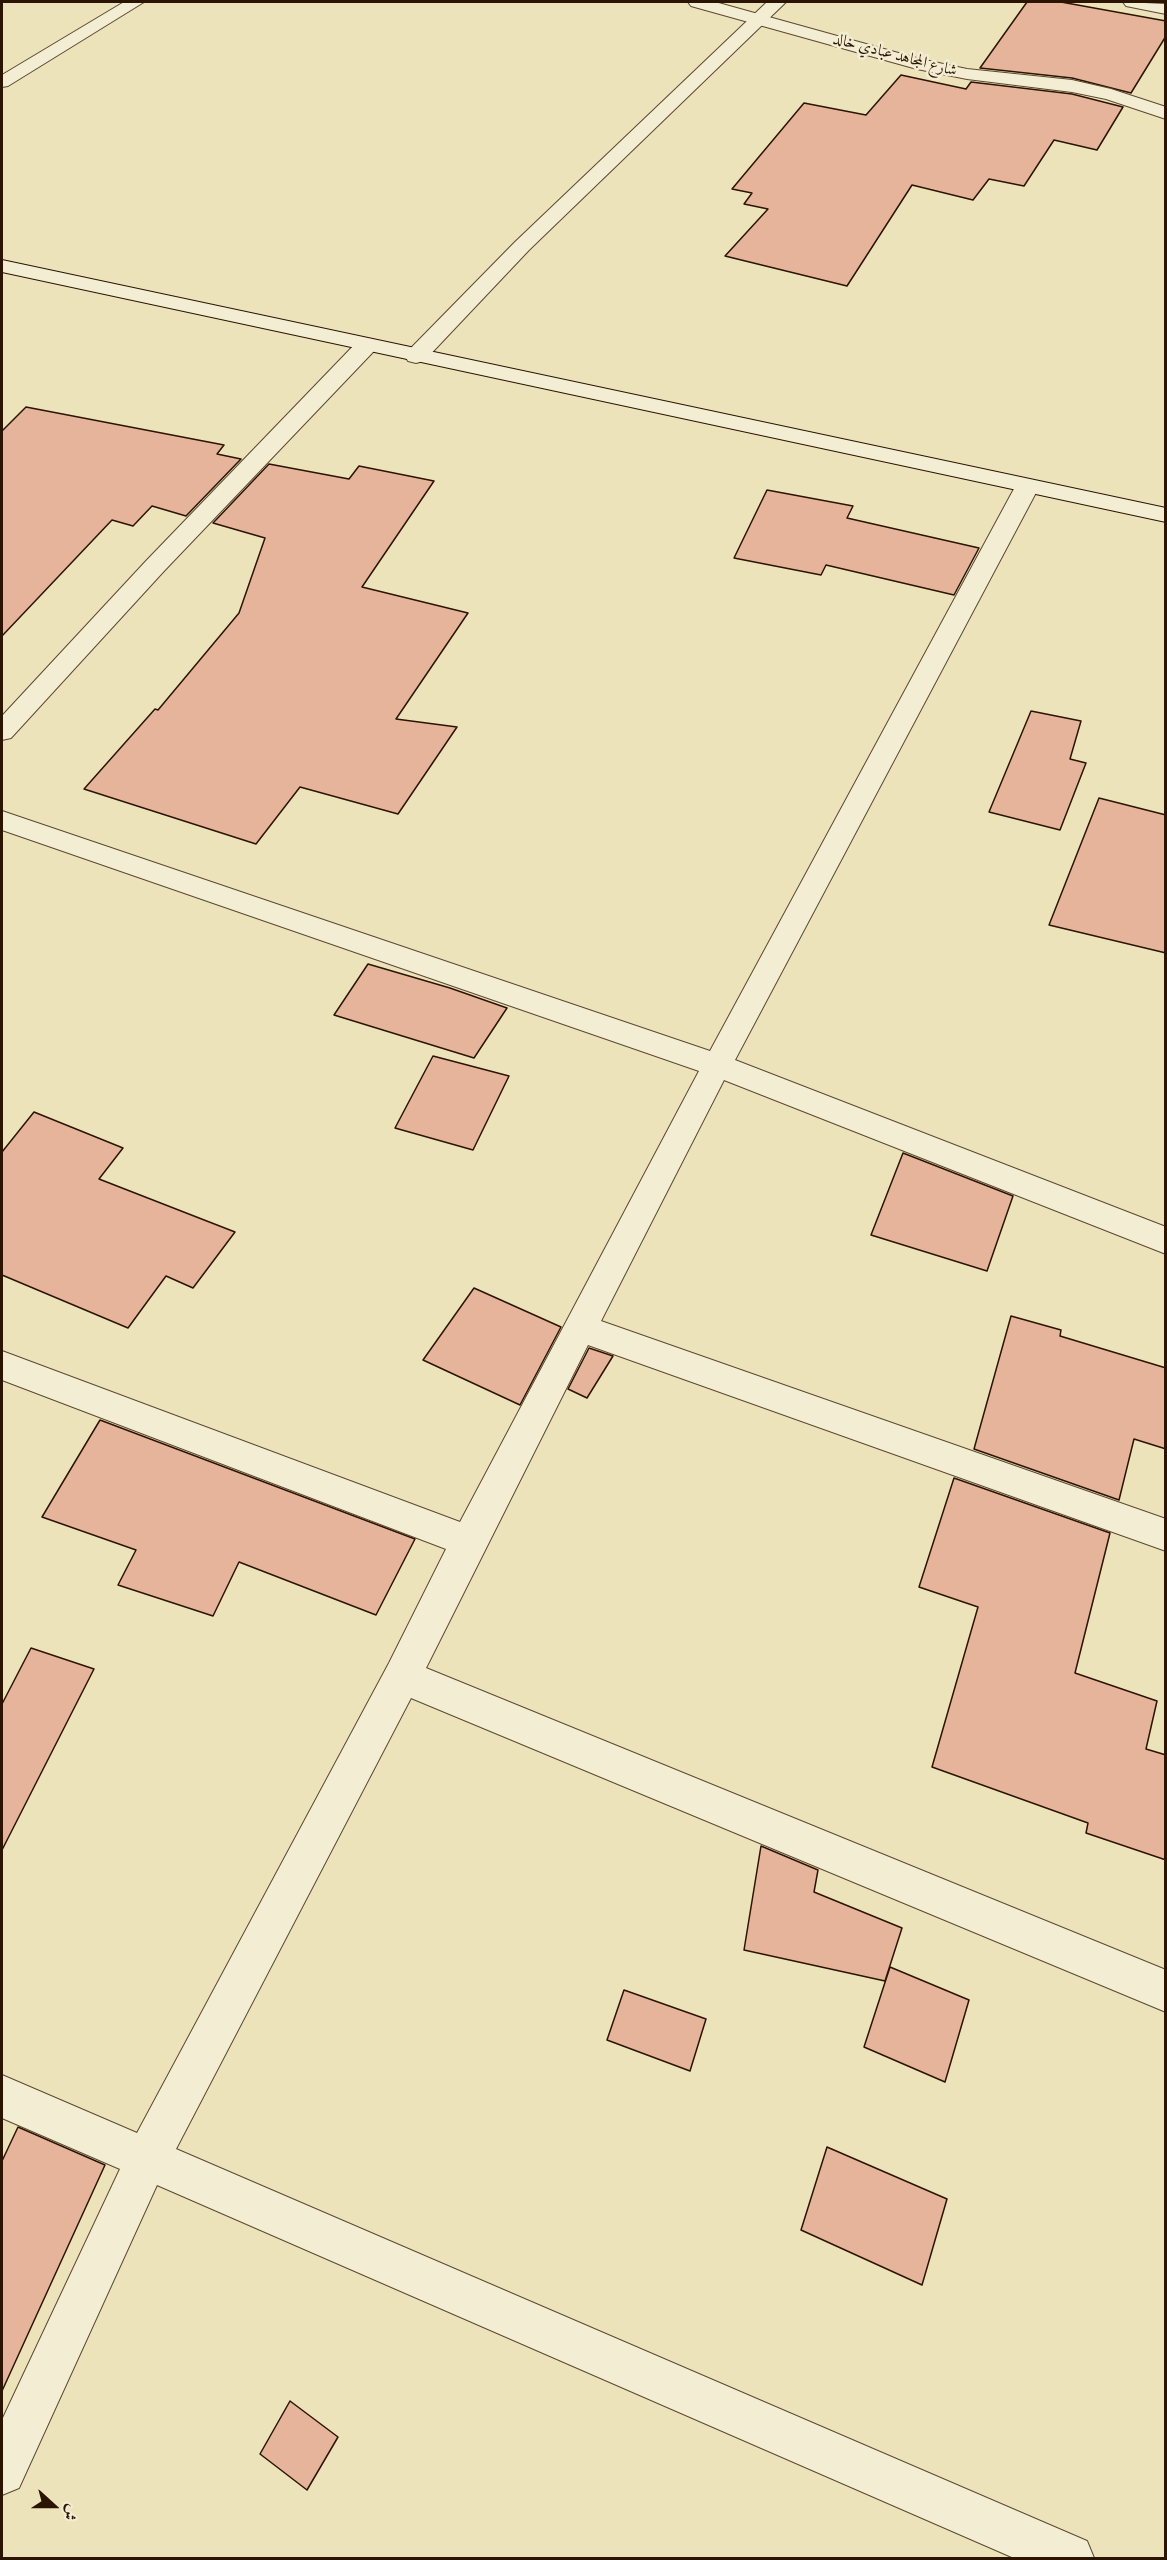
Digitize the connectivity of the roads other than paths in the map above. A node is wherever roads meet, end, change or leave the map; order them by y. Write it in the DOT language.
graph roads {
  1 [pos="135,2"];
  2 [pos="697,2"];
  3 [pos="777,2"];
  4 [pos="1132,2"];
  5 [pos="1166,9"];
  6 [pos="760,18"];
  7 [pos="2,82"];
  8 [pos="1166,113"];
  9 [pos="2,266"];
  10 [pos="366,346"];
  11 [pos="416,356"];
  12 [pos="1027,487"];
  13 [pos="1166,515"];
  14 [pos="2,732"];
  15 [pos="2,820"];
  16 [pos="717,1065"];
  17 [pos="1166,1241"];
  18 [pos="580,1328"];
  19 [pos="2,1365"];
  20 [pos="1166,1535"];
  21 [pos="469,1541"];
  22 [pos="402,1676"];
  23 [pos="1166,1991"];
  24 [pos="2,2096"];
  25 [pos="147,2159"];
  26 [pos="2,2471"];
  27 [pos="1070,2559"];
  1 -- 7 [label="street"];
  2 -- 6 [label="street, شارع المجاهد عبادي خالد"];
  3 -- 6 [label="street"];
  4 -- 5 [label="street"];
  6 -- 8 [label="street, شارع المجاهد عبادي خالد"];
  6 -- 11 [label="street"];
  9 -- 10 [label="street"];
  10 -- 11 [label="street"];
  10 -- 14 [label="street"];
  11 -- 12 [label="street"];
  12 -- 13 [label="street"];
  12 -- 16 [label="street"];
  15 -- 16 [label="street"];
  16 -- 17 [label="street"];
  16 -- 18 [label="street"];
  18 -- 20 [label="street"];
  18 -- 21 [label="street"];
  19 -- 21 [label="street"];
  21 -- 22 [label="street"];
  22 -- 23 [label="street"];
  22 -- 25 [label="street"];
  24 -- 25 [label="street"];
  25 -- 26 [label="street"];
  25 -- 27 [label="street"];
}
